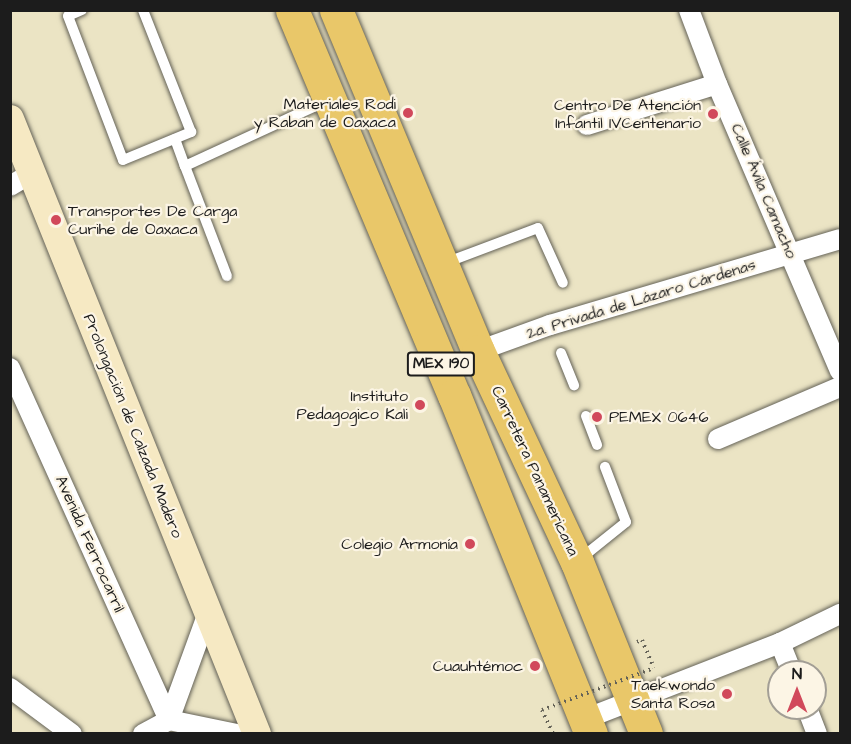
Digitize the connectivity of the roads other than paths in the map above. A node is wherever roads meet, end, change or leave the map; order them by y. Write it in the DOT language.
graph roads {
  1 [pos="82,10"];
  2 [pos="143,10"];
  3 [pos="292,10"];
  4 [pos="336,10"];
  5 [pos="689,10"];
  6 [pos="717,84"];
  7 [pos="330,100"];
  8 [pos="10,118"];
  9 [pos="587,125"];
  10 [pos="175,139"];
  11 [pos="185,166"];
  12 [pos="21,179"];
  13 [pos="840,239"];
  14 [pos="791,253"];
  15 [pos="442,265"];
  16 [pos="227,276"];
  17 [pos="564,283"];
  18 [pos="478,351"];
  19 [pos="561,353"];
  20 [pos="10,368"];
  21 [pos="840,371"];
  22 [pos="574,386"];
  23 [pos="840,387"];
  24 [pos="586,416"];
  25 [pos="718,439"];
  26 [pos="597,445"];
  27 [pos="605,467"];
  28 [pos="578,562"];
  29 [pos="208,613"];
  30 [pos="840,614"];
  31 [pos="780,643"];
  32 [pos="787,660"];
  33 [pos="10,688"];
  34 [pos="633,700"];
  35 [pos="169,720"];
  36 [pos="588,726"];
  37 [pos="72,734"];
  38 [pos="143,734"];
  39 [pos="236,734"];
  40 [pos="257,734"];
  41 [pos="646,734"];
  1 -- 10 [label="lane"];
  2 -- 10 [label="lane"];
  3 -- 7 [label="highway, MEX 190"];
  4 -- 15 [label="highway, Carretera Panamericana / MEX 190"];
  5 -- 6 [label="street, Calle Ávila Camacho"];
  6 -- 9 [label="street"];
  6 -- 14 [label="street, Calle Ávila Camacho"];
  7 -- 11 [label="lane"];
  7 -- 36 [label="highway, MEX 190"];
  8 -- 12 [label="street, Prolongación de Calzada Madero"];
  10 -- 11 [label="lane"];
  11 -- 16 [label="lane"];
  12 -- 29 [label="street, Prolongación de Calzada Madero"];
  13 -- 14 [label="street, 2a. Privada de Lázaro Cárdenas"];
  14 -- 18 [label="street, 2a. Privada de Lázaro Cárdenas"];
  14 -- 21 [label="street, Calle Ávila Camacho"];
  15 -- 17 [label="lane"];
  15 -- 18 [label="highway, Carretera Panamericana / MEX 190"];
  18 -- 28 [label="highway, Carretera Panamericana / MEX 190"];
  19 -- 22 [label="lane"];
  20 -- 35 [label="street, Avenida Ferrocarril"];
  23 -- 25 [label="street"];
  24 -- 26 [label="lane"];
  27 -- 28 [label="lane"];
  28 -- 34 [label="highway, Carretera Panamericana / MEX 190"];
  29 -- 35 [label="street"];
  29 -- 40 [label="street, Prolongación de Calzada Madero"];
  30 -- 31 [label="street"];
  31 -- 32 [label="street"];
  31 -- 34 [label="street"];
  33 -- 37 [label="street"];
  34 -- 36 [label="street"];
  34 -- 41 [label="highway, Carretera Panamericana / MEX 190"];
  35 -- 38 [label="street"];
  35 -- 39 [label="street"];
}
